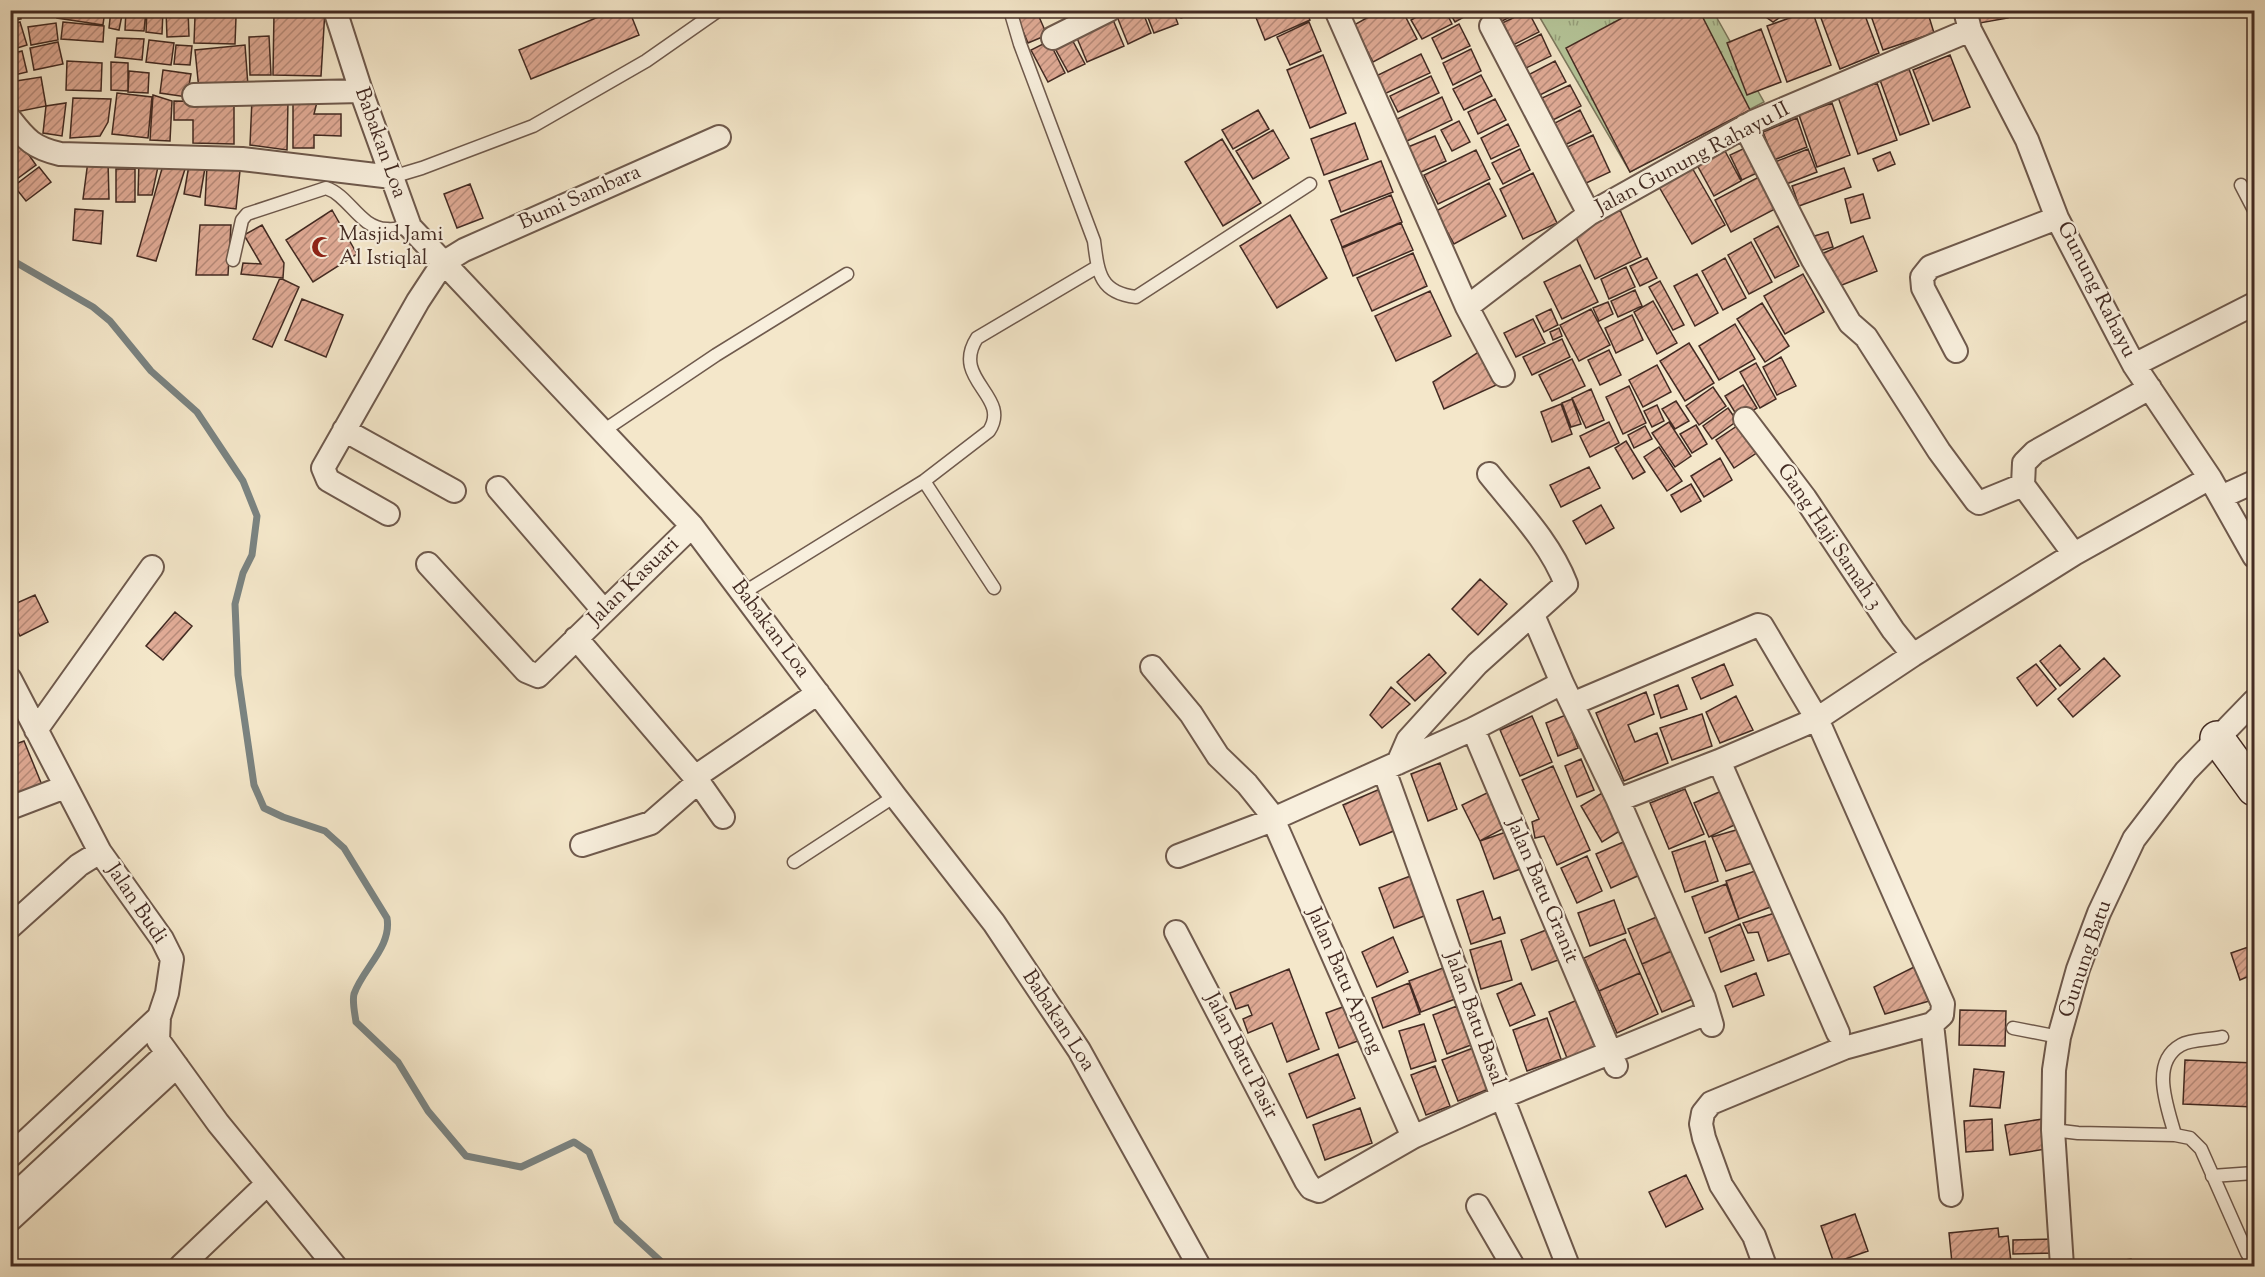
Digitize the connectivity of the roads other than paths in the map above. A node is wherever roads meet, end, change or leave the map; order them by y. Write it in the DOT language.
graph roads {
  1 [pos="335,10"];
  2 [pos="719,10"];
  3 [pos="1010,10"];
  4 [pos="1109,10"];
  5 [pos="1336,10"];
  6 [pos="1968,20"];
  7 [pos="1491,26"];
  8 [pos="1053,38"];
  9 [pos="361,91"];
  10 [pos="194,95"];
  11 [pos="10,119"];
  12 [pos="1745,126"];
  13 [pos="719,137"];
  14 [pos="392,177"];
  15 [pos="1310,184"];
  16 [pos="2241,185"];
  17 [pos="2254,210"];
  18 [pos="1589,213"];
  19 [pos="2057,218"];
  20 [pos="410,227"];
  21 [pos="233,260"];
  22 [pos="444,263"];
  23 [pos="1097,267"];
  24 [pos="847,274"];
  25 [pos="2254,304"];
  26 [pos="1467,307"];
  27 [pos="1956,351"];
  28 [pos="2134,365"];
  29 [pos="1503,375"];
  30 [pos="2150,388"];
  31 [pos="1745,419"];
  32 [pos="345,430"];
  33 [pos="603,431"];
  34 [pos="1489,474"];
  35 [pos="2210,478"];
  36 [pos="924,481"];
  37 [pos="2254,482"];
  38 [pos="2023,485"];
  39 [pos="498,488"];
  40 [pos="454,491"];
  41 [pos="2221,497"];
  42 [pos="388,514"];
  43 [pos="692,526"];
  44 [pos="2074,554"];
  45 [pos="2254,556"];
  46 [pos="428,564"];
  47 [pos="152,567"];
  48 [pos="994,588"];
  49 [pos="744,593"];
  50 [pos="604,611"];
  51 [pos="1533,615"];
  52 [pos="576,638"];
  53 [pos="1913,655"];
  54 [pos="1152,667"];
  55 [pos="10,679"];
  56 [pos="1562,683"];
  57 [pos="818,693"];
  58 [pos="2254,700"];
  59 [pos="1572,704"];
  60 [pos="1817,719"];
  61 [pos="1473,729"];
  62 [pos="36,730"];
  63 [pos="2217,738"];
  64 [pos="1719,761"];
  65 [pos="1391,766"];
  66 [pos="696,780"];
  67 [pos="65,787"];
  68 [pos="2254,789"];
  69 [pos="895,796"];
  70 [pos="1618,800"];
  71 [pos="10,808"];
  72 [pos="723,817"];
  73 [pos="1276,823"];
  74 [pos="582,845"];
  75 [pos="100,852"];
  76 [pos="1178,856"];
  77 [pos="794,862"];
  78 [pos="10,927"];
  79 [pos="1176,932"];
  80 [pos="159,1017"];
  81 [pos="1932,1024"];
  82 [pos="2013,1028"];
  83 [pos="1838,1033"];
  84 [pos="2060,1037"];
  85 [pos="2222,1038"];
  86 [pos="168,1053"];
  87 [pos="1613,1060"];
  88 [pos="1505,1104"];
  89 [pos="2053,1130"];
  90 [pos="2175,1135"];
  91 [pos="1413,1137"];
  92 [pos="10,1156"];
  93 [pos="2254,1173"];
  94 [pos="2212,1176"];
  95 [pos="10,1180"];
  96 [pos="266,1185"];
  97 [pos="1951,1195"];
  98 [pos="10,1199"];
  99 [pos="1478,1206"];
  100 [pos="10,1220"];
  101 [pos="2254,1264"];
  102 [pos="181,1266"];
  103 [pos="335,1266"];
  104 [pos="1199,1266"];
  105 [pos="1513,1266"];
  106 [pos="1568,1266"];
  107 [pos="1765,1266"];
  108 [pos="2062,1266"];
  1 -- 9 [label="street, Babakan Loa"];
  2 -- 14 [label="lane"];
  3 -- 23 [label="lane"];
  4 -- 8 [label="street"];
  5 -- 26 [label="street"];
  6 -- 12 [label="street, Jalan Gunung Rahayu II"];
  6 -- 19 [label="street, Gunung Rahayu"];
  7 -- 18 [label="street"];
  9 -- 10 [label="street"];
  9 -- 14 [label="street, Babakan Loa"];
  11 -- 14 [label="street"];
  12 -- 18 [label="street, Jalan Gunung Rahayu II"];
  12 -- 38 [label="street"];
  13 -- 22 [label="street, Bumi Sambara"];
  14 -- 20 [label="street, Babakan Loa"];
  15 -- 23 [label="lane"];
  16 -- 17 [label="lane"];
  18 -- 26 [label="street, Jalan Gunung Rahayu II"];
  19 -- 27 [label="street"];
  19 -- 28 [label="street, Gunung Rahayu"];
  20 -- 21 [label="lane"];
  20 -- 22 [label="street, Babakan Loa"];
  22 -- 32 [label="street"];
  22 -- 33 [label="street, Babakan Loa"];
  23 -- 36 [label="lane"];
  24 -- 33 [label="lane"];
  25 -- 28 [label="street"];
  26 -- 29 [label="street"];
  28 -- 30 [label="street, Gunung Rahayu"];
  30 -- 35 [label="street, Gunung Rahayu"];
  30 -- 38 [label="street"];
  31 -- 53 [label="street, Gang Haji Samah 3"];
  32 -- 40 [label="street"];
  32 -- 42 [label="street"];
  33 -- 43 [label="street, Babakan Loa"];
  34 -- 51 [label="street"];
  35 -- 41 [label="street, Gunung Rahayu"];
  35 -- 44 [label="street"];
  36 -- 48 [label="lane"];
  36 -- 49 [label="lane"];
  37 -- 41 [label="street"];
  38 -- 44 [label="street"];
  39 -- 50 [label="street"];
  41 -- 45 [label="street, Gunung Rahayu"];
  43 -- 49 [label="street, Babakan Loa"];
  43 -- 50 [label="street, Jalan Kasuari"];
  44 -- 53 [label="street"];
  46 -- 52 [label="street, Jalan Kasuari"];
  47 -- 62 [label="street"];
  49 -- 57 [label="street, Babakan Loa"];
  50 -- 52 [label="street, Jalan Kasuari"];
  51 -- 56 [label="street"];
  51 -- 65 [label="street"];
  52 -- 66 [label="street"];
  53 -- 60 [label="street"];
  54 -- 73 [label="street, Jalan Batu Apung"];
  55 -- 62 [label="street, Jalan Budi"];
  56 -- 59 [label="street"];
  56 -- 61 [label="street"];
  57 -- 66 [label="street"];
  57 -- 69 [label="street, Babakan Loa"];
  58 -- 63 [label="street, Gunung Batu"];
  59 -- 60 [label="street"];
  59 -- 70 [label="street"];
  60 -- 64 [label="street"];
  60 -- 81 [label="street"];
  61 -- 65 [label="street"];
  61 -- 87 [label="street, Jalan Batu Granit"];
  62 -- 67 [label="street, Jalan Budi"];
  63 -- 68 [label="street"];
  63 -- 84 [label="street, Gunung Batu"];
  64 -- 70 [label="street"];
  64 -- 83 [label="street"];
  65 -- 73 [label="street"];
  65 -- 88 [label="street, Jalan Batu Basal"];
  66 -- 72 [label="street"];
  66 -- 74 [label="street"];
  67 -- 71 [label="street"];
  67 -- 75 [label="street, Jalan Budi"];
  69 -- 77 [label="lane"];
  69 -- 104 [label="street, Babakan Loa"];
  70 -- 87 [label="street"];
  73 -- 76 [label="street"];
  73 -- 91 [label="street, Jalan Batu Apung"];
  75 -- 78 [label="street"];
  75 -- 80 [label="street, Jalan Budi"];
  79 -- 91 [label="street, Jalan Batu Pasir"];
  80 -- 86 [label="street, Jalan Budi"];
  80 -- 92 [label="street"];
  81 -- 97 [label="street"];
  81 -- 107 [label="street"];
  82 -- 84 [label="lane"];
  84 -- 89 [label="street, Gunung Batu"];
  85 -- 90 [label="lane"];
  86 -- 95 [label="street"];
  86 -- 96 [label="street"];
  86 -- 98 [label="street"];
  86 -- 100 [label="street"];
  87 -- 88 [label="street"];
  88 -- 91 [label="street"];
  88 -- 106 [label="street, Jalan Batu Basal"];
  89 -- 90 [label="lane"];
  89 -- 108 [label="street, Gunung Batu"];
  90 -- 94 [label="lane"];
  93 -- 94 [label="lane"];
  94 -- 101 [label="lane"];
  96 -- 102 [label="street"];
  96 -- 103 [label="street"];
  99 -- 105 [label="street"];
}
